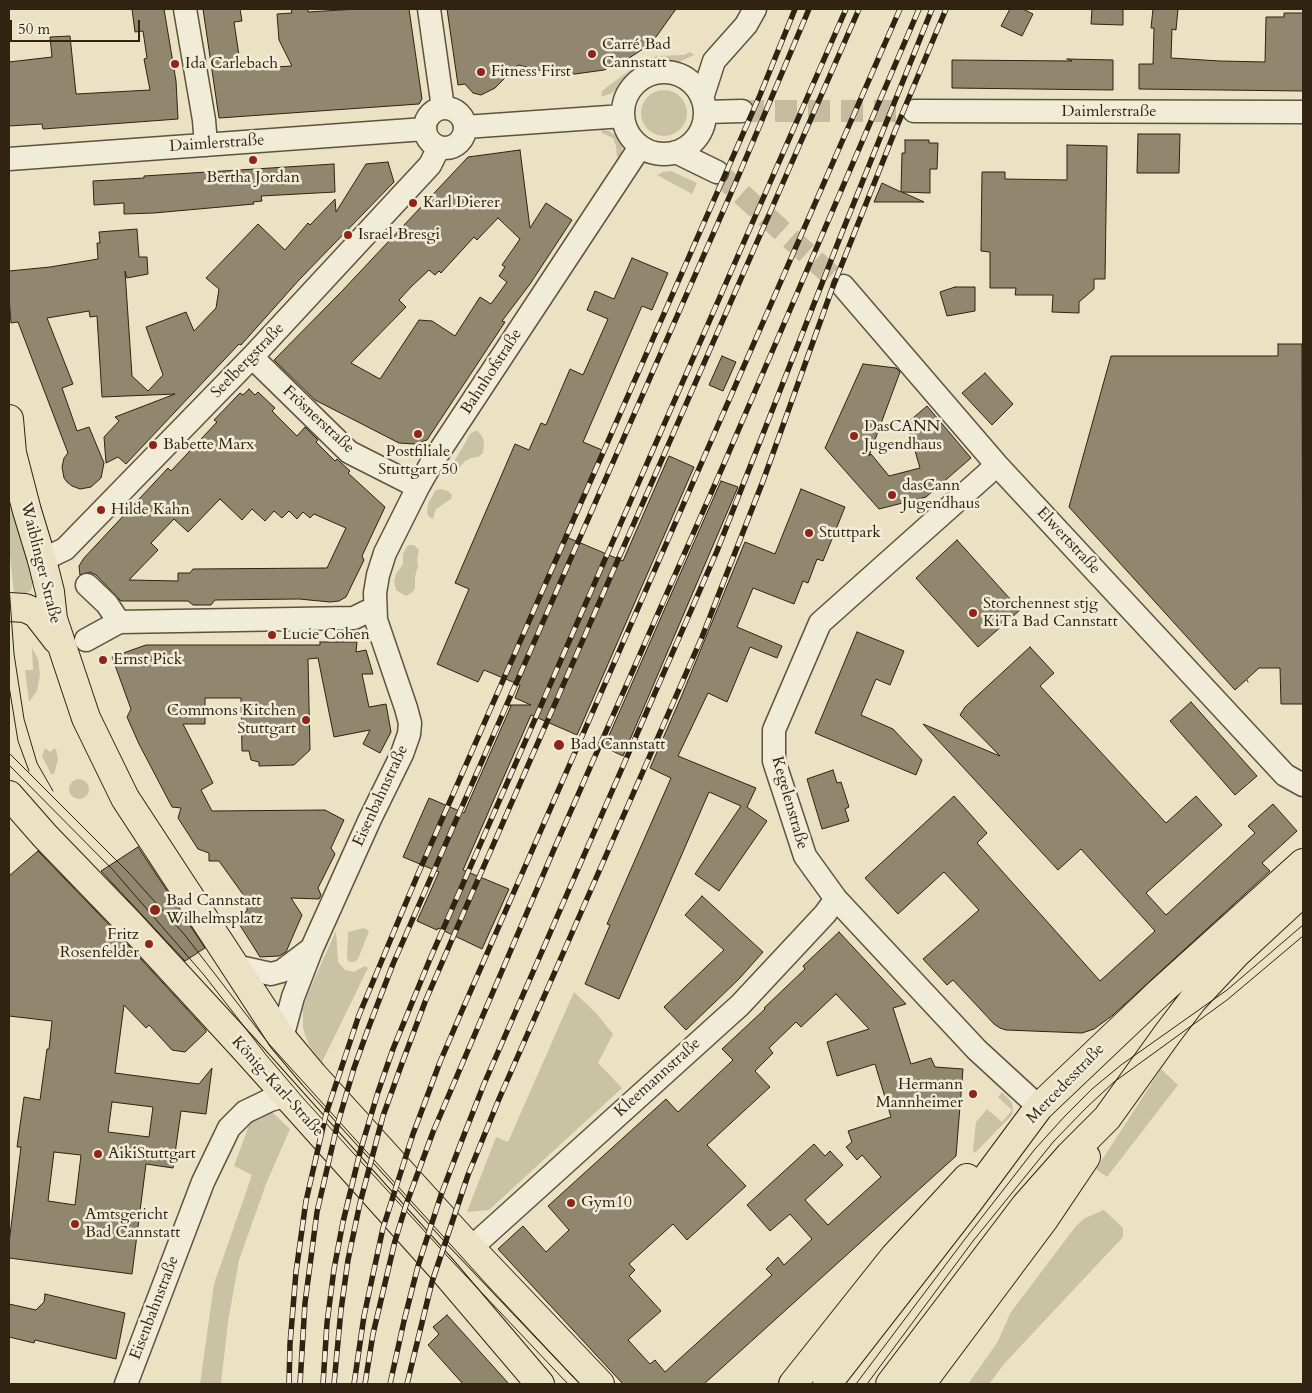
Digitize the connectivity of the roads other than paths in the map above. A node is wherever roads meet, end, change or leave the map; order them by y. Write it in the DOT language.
graph roads {
  1 [pos="185,9"];
  2 [pos="429,9"];
  3 [pos="755,9"];
  4 [pos="714,61"];
  5 [pos="673,73"];
  6 [pos="703,105"];
  7 [pos="443,108"];
  8 [pos="742,111"];
  9 [pos="914,111"];
  10 [pos="1303,112"];
  11 [pos="623,116"];
  12 [pos="465,127"];
  13 [pos="425,129"];
  14 [pos="206,145"];
  15 [pos="439,147"];
  16 [pos="640,147"];
  17 [pos="676,152"];
  18 [pos="9,159"];
  19 [pos="717,172"];
  20 [pos="843,286"];
  21 [pos="252,357"];
  22 [pos="9,419"];
  23 [pos="997,465"];
  24 [pos="418,487"];
  25 [pos="42,560"];
  26 [pos="17,608"];
  27 [pos="370,611"];
  28 [pos="74,643"];
  29 [pos="1303,785"];
  30 [pos="9,795"];
  31 [pos="1303,863"];
  32 [pos="1303,892"];
  33 [pos="836,899"];
  34 [pos="312,948"];
  35 [pos="235,966"];
  36 [pos="282,1038"];
  37 [pos="285,1096"];
  38 [pos="1039,1106"];
  39 [pos="1107,1118"];
  40 [pos="471,1248"];
  41 [pos="126,1384"];
  42 [pos="540,1384"];
  43 [pos="600,1384"];
  44 [pos="793,1384"];
  45 [pos="827,1384"];
  46 [pos="890,1384"];
  47 [pos="922,1384"];
  1 -- 14 [label="street"];
  2 -- 7 [label="street"];
  3 -- 4 [label="street"];
  4 -- 5 [label="street"];
  4 -- 6 [label="street"];
  5 -- 6 [label="street"];
  5 -- 11 [label="street"];
  6 -- 8 [label="street"];
  6 -- 17 [label="street"];
  7 -- 12 [label="street"];
  7 -- 13 [label="street"];
  9 -- 10 [label="street, Daimlerstraße"];
  11 -- 12 [label="street"];
  11 -- 16 [label="street"];
  12 -- 15 [label="street"];
  13 -- 14 [label="street, Daimlerstraße"];
  13 -- 15 [label="street"];
  14 -- 18 [label="street, Daimlerstraße"];
  15 -- 21 [label="street, Seelbergstraße"];
  16 -- 17 [label="street"];
  16 -- 24 [label="street, Bahnhofstraße"];
  17 -- 19 [label="street"];
  20 -- 23 [label="street, Elwertstraße"];
  21 -- 24 [label="street, Frösnerstraße"];
  21 -- 25 [label="street, Seelbergstraße"];
  22 -- 25 [label="main road, Waiblinger Straße"];
  23 -- 29 [label="street, Elwertstraße"];
  23 -- 33 [label="street, Kegelenstraße"];
  24 -- 27 [label="street, Bahnhofstraße"];
  25 -- 28 [label="main road, Waiblinger Straße"];
  26 -- 28 [label="main road"];
  27 -- 28 [label="street"];
  27 -- 34 [label="street, Eisenbahnstraße"];
  28 -- 35 [label="main road"];
  30 -- 37 [label="main road, König-Karl-Straße"];
  31 -- 38 [label="main road, Mercedesstraße"];
  32 -- 39 [label="main road"];
  33 -- 38 [label="street, Kegelenstraße"];
  33 -- 40 [label="street, Kleemannstraße"];
  34 -- 35 [label="street, Eisenbahnstraße"];
  34 -- 36 [label="street, Eisenbahnstraße"];
  35 -- 36 [label="main road"];
  36 -- 40 [label="main road"];
  37 -- 41 [label="street, Eisenbahnstraße"];
  37 -- 42 [label="main road, König-Karl-Straße"];
  38 -- 44 [label="main road"];
  38 -- 45 [label="main road, Mercedesstraße"];
  39 -- 46 [label="main road"];
  39 -- 47 [label="main road"];
  40 -- 43 [label="main road"];
}
